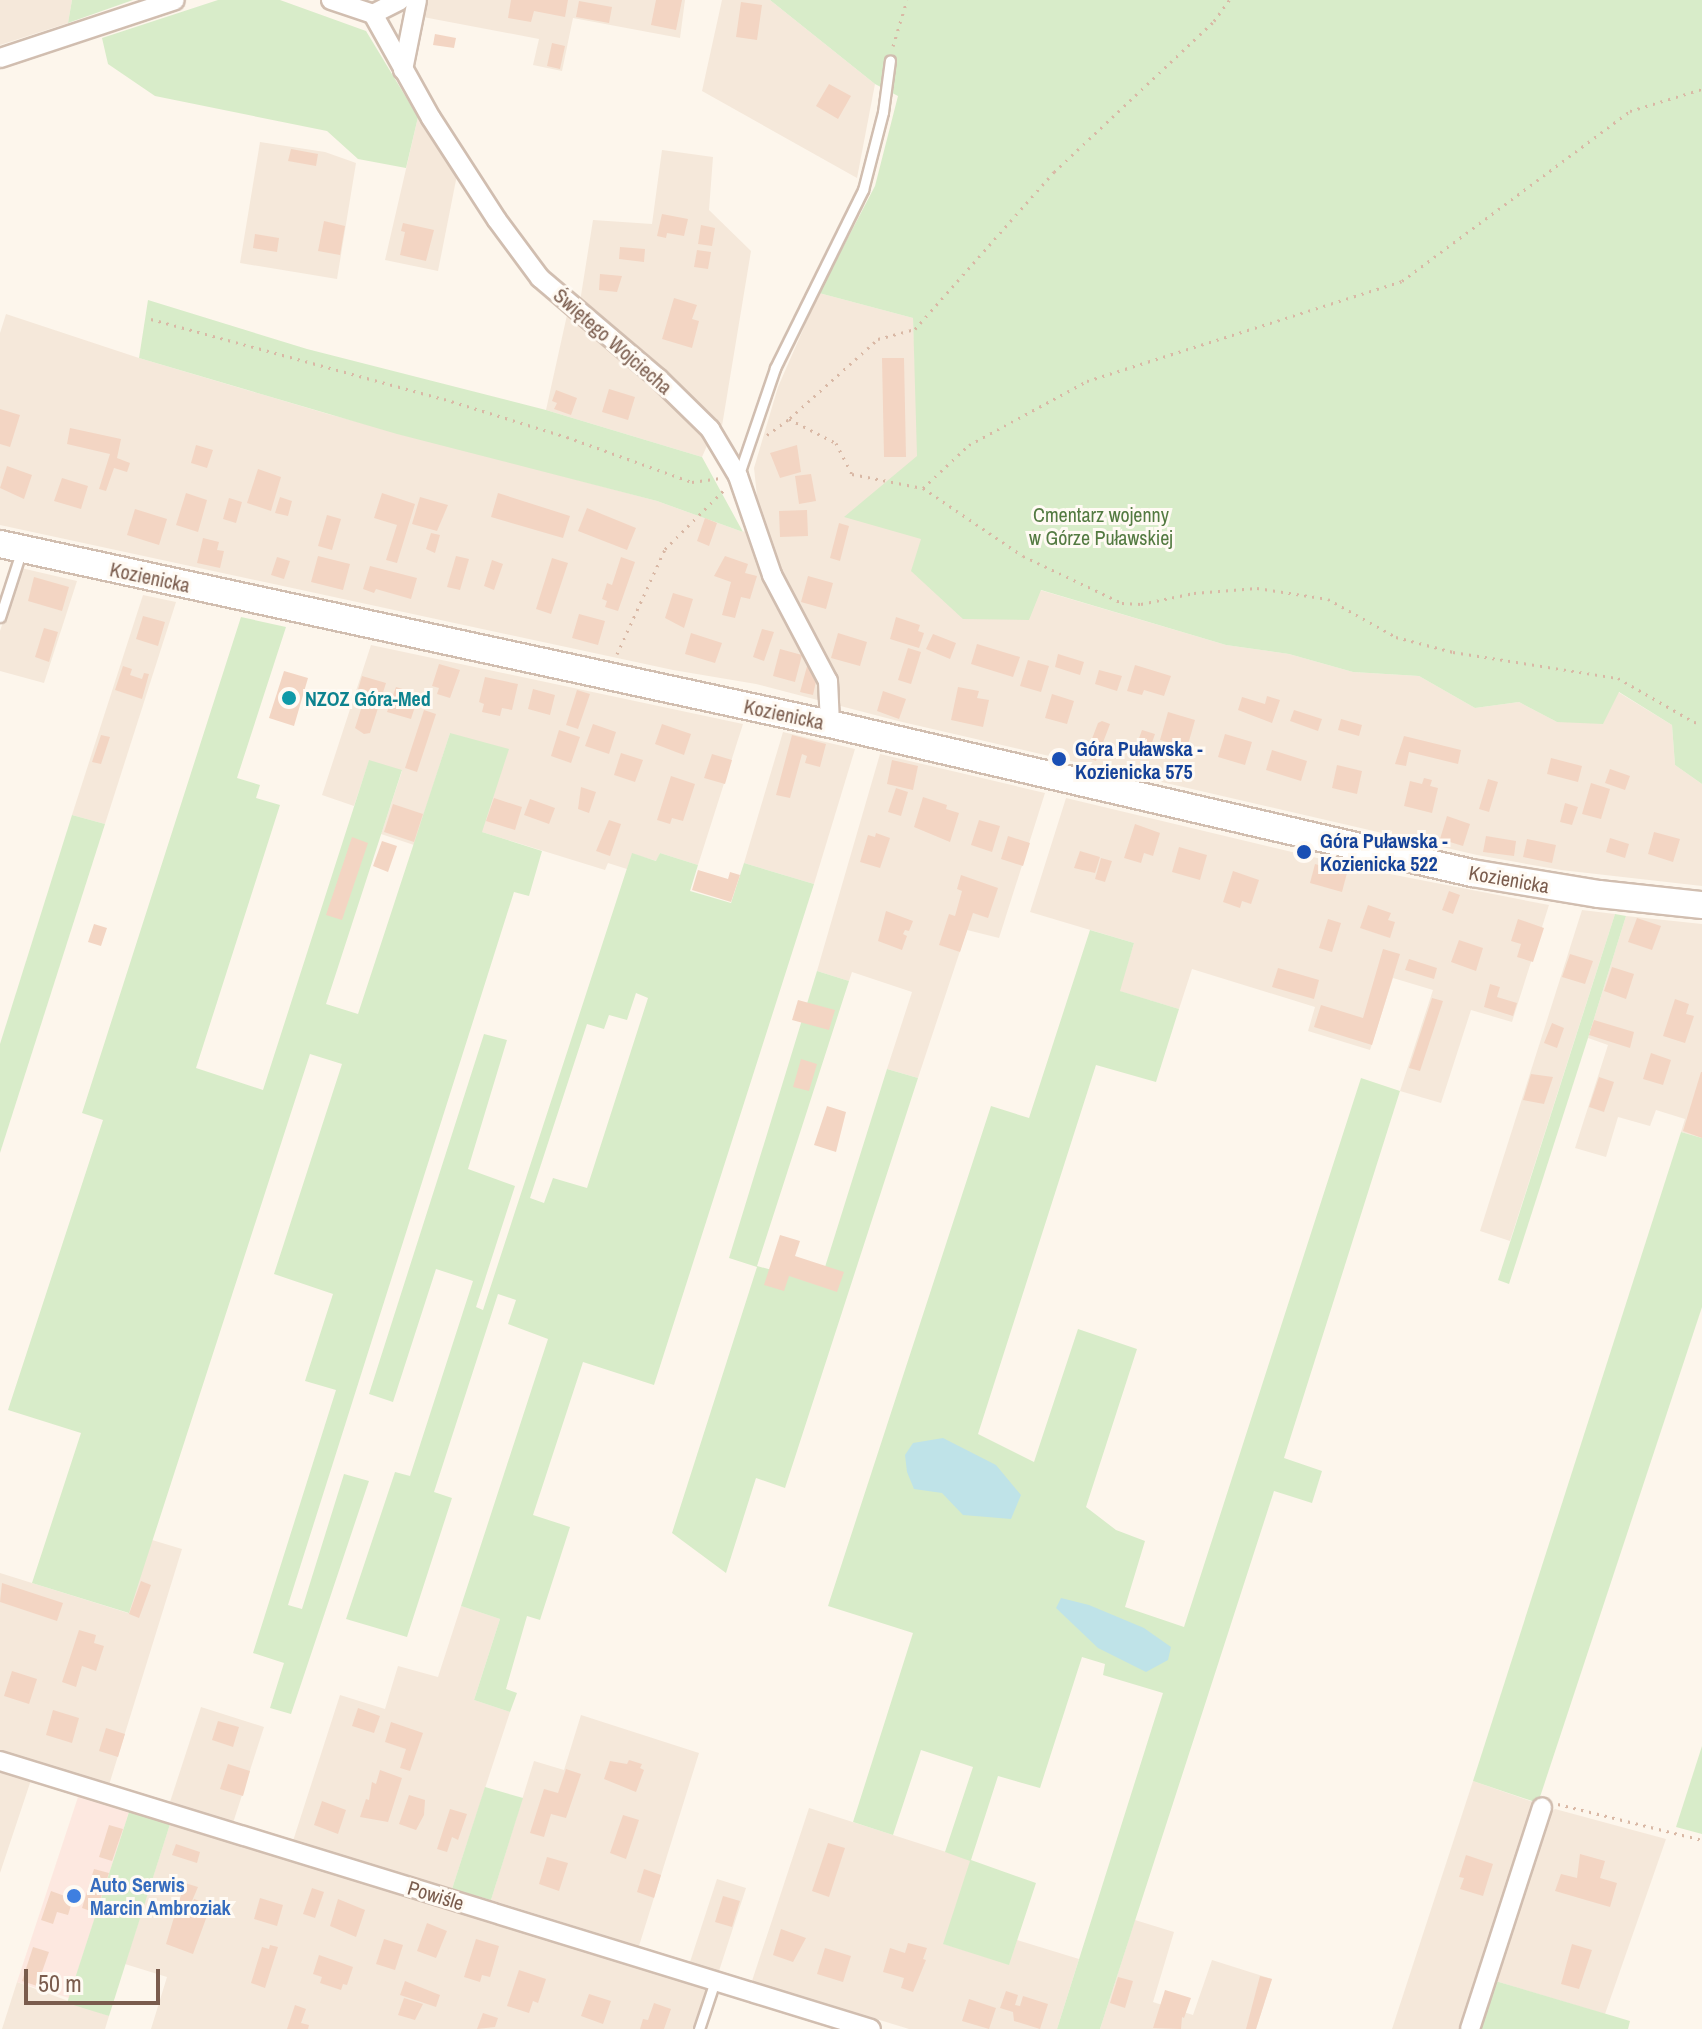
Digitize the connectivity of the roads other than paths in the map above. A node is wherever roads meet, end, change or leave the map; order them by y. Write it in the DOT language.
graph roads {
  1 [pos="175,0"];
  2 [pos="331,0"];
  3 [pos="400,0"];
  4 [pos="417,0"];
  5 [pos="373,14"];
  6 [pos="0,58"];
  7 [pos="890,60"];
  8 [pos="403,70"];
  9 [pos="738,476"];
  10 [pos="11,546"];
  11 [pos="0,617"];
  12 [pos="830,724"];
  13 [pos="1702,905"];
  14 [pos="0,1761"];
  15 [pos="1542,1807"];
  16 [pos="715,1981"];
  17 [pos="699,2029"];
  18 [pos="871,2029"];
  19 [pos="1470,2029"];
  1 -- 6 [label="street"];
  2 -- 5 [label="street"];
  3 -- 5 [label="street"];
  4 -- 8 [label="street"];
  5 -- 8 [label="street, Świętego Wojciecha"];
  7 -- 9 [label="lane"];
  8 -- 9 [label="street, Świętego Wojciecha"];
  9 -- 12 [label="street, Świętego Wojciecha"];
  10 -- 11 [label="lane"];
  10 -- 12 [label="main road, Kozienicka"];
  12 -- 13 [label="main road, Kozienicka"];
  14 -- 16 [label="street, Powiśle"];
  15 -- 19 [label="street"];
  16 -- 17 [label="lane"];
  16 -- 18 [label="street, Powiśle"];
}
